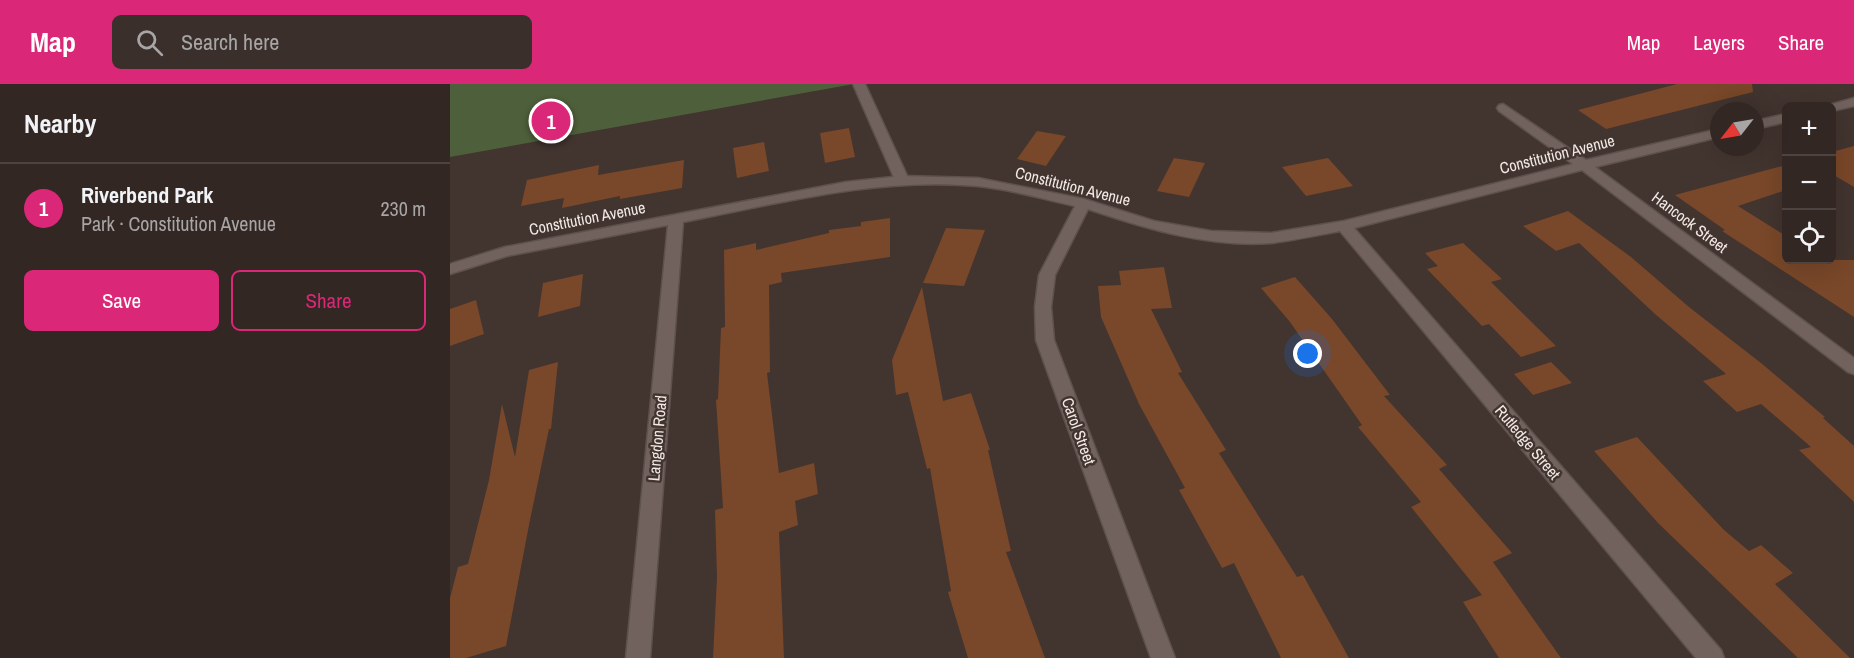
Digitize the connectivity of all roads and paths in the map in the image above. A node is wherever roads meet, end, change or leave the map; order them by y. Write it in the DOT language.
graph roads {
  1 [pos="859,84"];
  2 [pos="1854,102"];
  3 [pos="1836,106"];
  4 [pos="1503,108"];
  5 [pos="1782,119"];
  6 [pos="1764,123"];
  7 [pos="1710,135"];
  8 [pos="1584,165"];
  9 [pos="902,180"];
  10 [pos="1084,203"];
  11 [pos="676,219"];
  12 [pos="1344,226"];
  13 [pos="450,269"];
  14 [pos="1854,367"];
  15 [pos="638,658"];
  16 [pos="1163,658"];
  17 [pos="1712,658"];
  1 -- 9 [label="street"];
  2 -- 3 [label="street"];
  4 -- 8 [label="street, Hancock Street"];
  5 -- 6 [label="street"];
  7 -- 8 [label="street, Constitution Avenue"];
  8 -- 12 [label="street, Constitution Avenue"];
  8 -- 14 [label="street, Hancock Street"];
  9 -- 10 [label="street, Constitution Avenue"];
  9 -- 11 [label="street, Constitution Avenue"];
  10 -- 12 [label="street, Constitution Avenue"];
  10 -- 16 [label="street, Carol Street"];
  11 -- 13 [label="street, Constitution Avenue"];
  11 -- 15 [label="street, Langdon Road"];
  12 -- 17 [label="street, Rutledge Street"];
}
